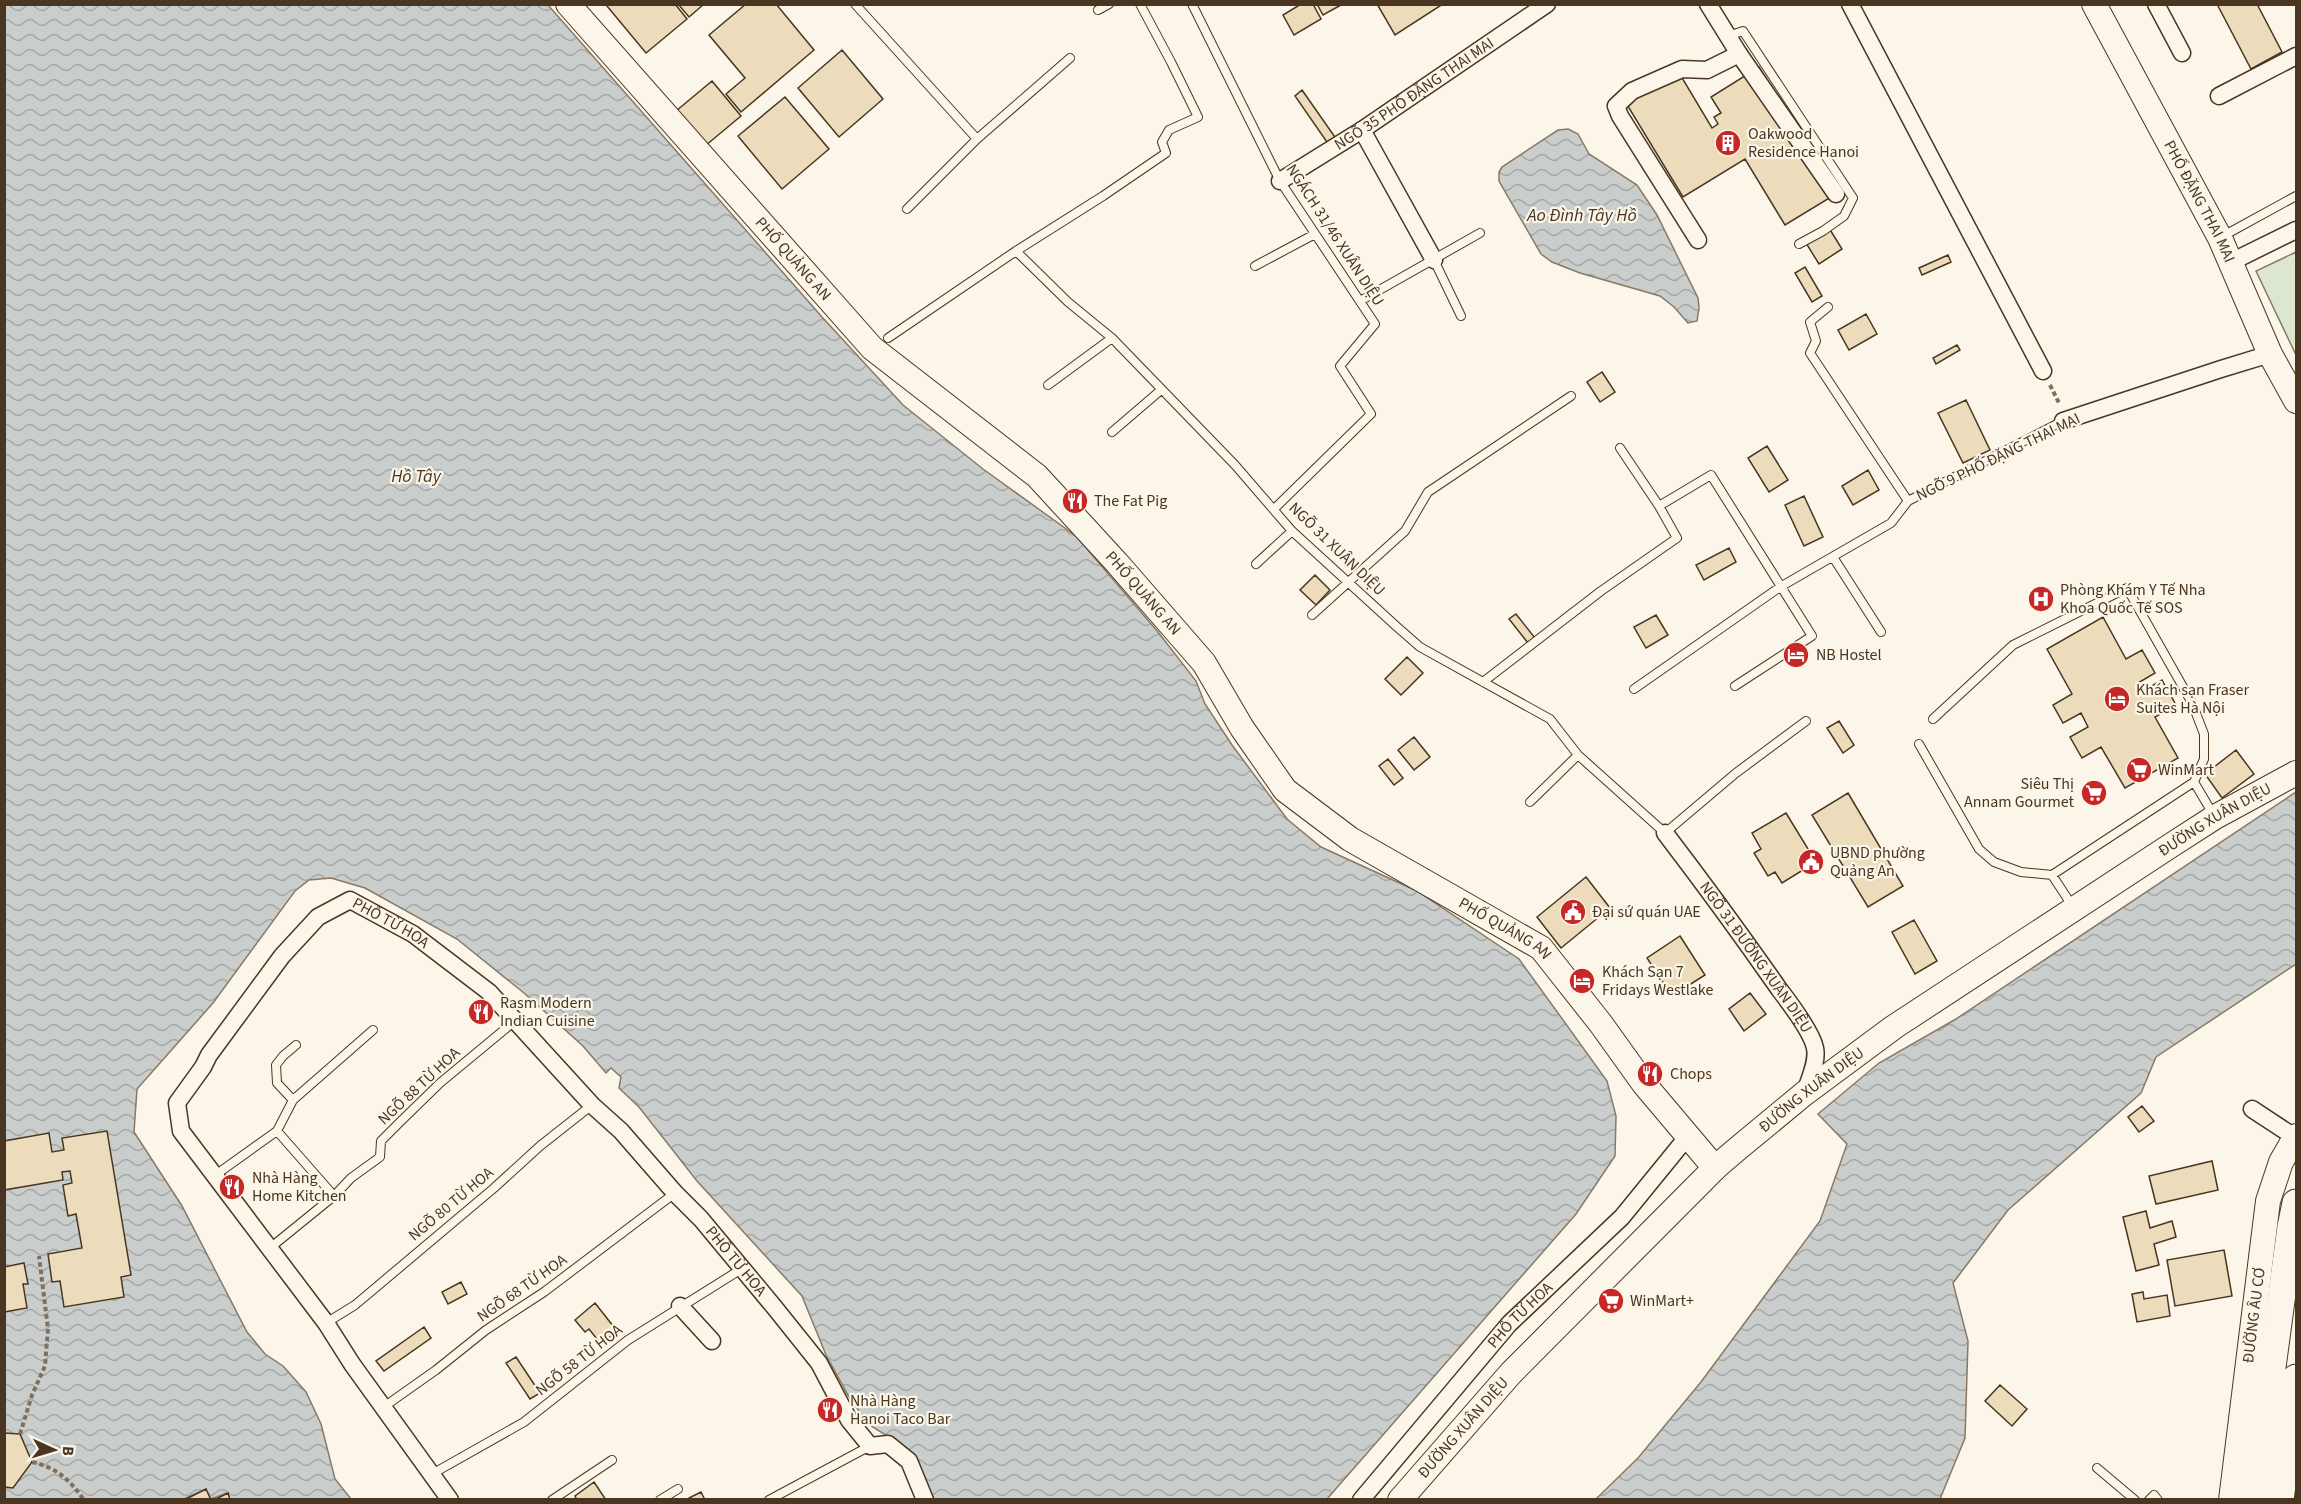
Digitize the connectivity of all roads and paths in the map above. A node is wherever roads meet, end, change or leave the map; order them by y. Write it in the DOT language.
graph roads {
  1 [pos="568,4"];
  2 [pos="855,4"];
  3 [pos="1109,4"];
  4 [pos="1140,4"];
  5 [pos="1192,4"];
  6 [pos="1547,4"];
  7 [pos="1708,4"];
  8 [pos="1850,4"];
  9 [pos="2156,4"];
  10 [pos="2098,6"];
  11 [pos="1098,10"];
  12 [pos="1728,36"];
  13 [pos="2182,53"];
  14 [pos="1739,54"];
  15 [pos="2296,56"];
  16 [pos="1070,58"];
  17 [pos="2219,96"];
  18 [pos="1362,130"];
  19 [pos="977,139"];
  20 [pos="1280,181"];
  21 [pos="1836,194"];
  22 [pos="2296,195"];
  23 [pos="907,209"];
  24 [pos="2296,230"];
  25 [pos="1480,233"];
  26 [pos="1315,234"];
  27 [pos="2220,238"];
  28 [pos="1698,240"];
  29 [pos="1799,244"];
  30 [pos="1016,251"];
  31 [pos="1434,260"];
  32 [pos="2232,262"];
  33 [pos="1255,266"];
  34 [pos="1360,301"];
  35 [pos="1828,307"];
  36 [pos="1461,316"];
  37 [pos="888,338"];
  38 [pos="1112,338"];
  39 [pos="2270,354"];
  40 [pos="2043,371"];
  41 [pos="1048,385"];
  42 [pos="1161,390"];
  43 [pos="1571,396"];
  44 [pos="2296,401"];
  45 [pos="2065,420"];
  46 [pos="1112,432"];
  47 [pos="1620,448"];
  48 [pos="1908,501"];
  49 [pos="1659,506"];
  50 [pos="1274,509"];
  51 [pos="1292,531"];
  52 [pos="1833,557"];
  53 [pos="1256,564"];
  54 [pos="1349,582"];
  55 [pos="1780,587"];
  56 [pos="1312,615"];
  57 [pos="1881,632"];
  58 [pos="1483,682"];
  59 [pos="1735,687"];
  60 [pos="1634,688"];
  61 [pos="1933,719"];
  62 [pos="1806,721"];
  63 [pos="1919,744"];
  64 [pos="1578,756"];
  65 [pos="2296,773"];
  66 [pos="2194,782"];
  67 [pos="1530,802"];
  68 [pos="2215,817"];
  69 [pos="1665,833"];
  70 [pos="2052,875"];
  71 [pos="2074,909"];
  72 [pos="516,1020"];
  73 [pos="373,1030"];
  74 [pos="296,1045"];
  75 [pos="1805,1093"];
  76 [pos="293,1100"];
  77 [pos="592,1105"];
  78 [pos="2252,1109"];
  79 [pos="277,1131"];
  80 [pos="1688,1136"];
  81 [pos="2296,1137"];
  82 [pos="1715,1168"];
  83 [pos="213,1176"];
  84 [pos="675,1193"];
  85 [pos="334,1196"];
  86 [pos="2296,1203"];
  87 [pos="270,1248"];
  88 [pos="39,1256"];
  89 [pos="742,1268"];
  90 [pos="680,1306"];
  91 [pos="326,1323"];
  92 [pos="712,1341"];
  93 [pos="2296,1378"];
  94 [pos="385,1406"];
  95 [pos="20,1434"];
  96 [pos="870,1446"];
  97 [pos="612,1460"];
  98 [pos="32,1462"];
  99 [pos="2097,1468"];
  100 [pos="432,1474"];
  101 [pos="678,1490"];
  102 [pos="84,1500"];
  103 [pos="450,1500"];
  104 [pos="552,1500"];
  105 [pos="660,1500"];
  106 [pos="769,1500"];
  107 [pos="926,1500"];
  108 [pos="1361,1500"];
  109 [pos="1400,1500"];
  110 [pos="2135,1500"];
  111 [pos="2150,1500"];
  112 [pos="2158,1500"];
  113 [pos="2231,1500"];
  114 [pos="2254,1500"];
  115 [pos="2280,1500"];
  1 -- 80 [label="street, PHỐ QUẢNG AN"];
  2 -- 19 [label="lane"];
  3 -- 11 [label="lane"];
  4 -- 30 [label="lane"];
  5 -- 20 [label="lane, NGÁCH 31/46 XUÂN DIỆU"];
  6 -- 18 [label="street, NGÕ 35 PHỐ ĐẶNG THAI MAI"];
  7 -- 12 [label="street"];
  8 -- 40 [label="street"];
  9 -- 13 [label="street"];
  10 -- 27 [label="street, PHỐ ĐẶNG THAI MAI"];
  12 -- 14 [label="street"];
  12 -- 29 [label="lane"];
  14 -- 21 [label="street"];
  14 -- 28 [label="street"];
  15 -- 17 [label="street"];
  16 -- 19 [label="lane"];
  18 -- 20 [label="street, NGÕ 35 PHỐ ĐẶNG THAI MAI"];
  18 -- 31 [label="street"];
  19 -- 23 [label="lane"];
  20 -- 26 [label="lane, NGÁCH 31/46 XUÂN DIỆU"];
  22 -- 27 [label="lane"];
  24 -- 32 [label="street"];
  25 -- 31 [label="lane"];
  26 -- 33 [label="lane"];
  26 -- 34 [label="lane, NGÁCH 31/46 XUÂN DIỆU"];
  27 -- 32 [label="street, PHỐ ĐẶNG THAI MAI"];
  30 -- 37 [label="lane"];
  30 -- 38 [label="lane, NGÕ 31 XUÂN DIỆU"];
  31 -- 34 [label="lane"];
  31 -- 36 [label="lane"];
  32 -- 39 [label="street, PHỐ ĐẶNG THAI MAI"];
  34 -- 50 [label="lane, NGÁCH 31/46 XUÂN DIỆU"];
  35 -- 48 [label="lane"];
  38 -- 41 [label="lane"];
  38 -- 42 [label="lane, NGÕ 31 XUÂN DIỆU"];
  39 -- 44 [label="street, PHỐ ĐẶNG THAI MAI"];
  39 -- 45 [label="street, NGÕ 9 PHỐ ĐẶNG THAI MAI"];
  40 -- 45 [label="path"];
  42 -- 46 [label="lane"];
  42 -- 50 [label="lane, NGÕ 31 XUÂN DIỆU"];
  43 -- 54 [label="lane"];
  45 -- 48 [label="lane, NGÕ 9 PHỐ ĐẶNG THAI MAI"];
  47 -- 49 [label="lane"];
  48 -- 52 [label="lane, NGÕ 9 PHỐ ĐẶNG THAI MAI"];
  49 -- 55 [label="lane"];
  49 -- 58 [label="lane"];
  50 -- 51 [label="lane, NGÕ 31 XUÂN DIỆU"];
  51 -- 53 [label="lane"];
  51 -- 54 [label="lane, NGÕ 31 XUÂN DIỆU"];
  52 -- 55 [label="lane, NGÕ 9 PHỐ ĐẶNG THAI MAI"];
  52 -- 57 [label="lane"];
  54 -- 56 [label="lane"];
  54 -- 58 [label="lane, NGÕ 31 XUÂN DIỆU"];
  55 -- 59 [label="lane"];
  55 -- 60 [label="lane, NGÕ 9 PHỐ ĐẶNG THAI MAI"];
  58 -- 64 [label="lane, NGÕ 31 XUÂN DIỆU"];
  61 -- 66 [label="lane"];
  62 -- 69 [label="lane"];
  63 -- 70 [label="lane"];
  64 -- 67 [label="lane"];
  64 -- 69 [label="lane, NGÕ 31 XUÂN DIỆU"];
  65 -- 68 [label="street, ĐƯỜNG XUÂN DIỆU"];
  66 -- 68 [label="lane"];
  66 -- 70 [label="lane"];
  68 -- 71 [label="street, ĐƯỜNG XUÂN DIỆU"];
  69 -- 75 [label="street, NGÕ 31 ĐƯỜNG XUÂN DIỆU"];
  70 -- 71 [label="lane"];
  71 -- 75 [label="street, ĐƯỜNG XUÂN DIỆU"];
  72 -- 77 [label="street, PHỐ TỪ HOA"];
  72 -- 83 [label="street, PHỐ TỪ HOA"];
  72 -- 85 [label="lane, NGÕ 88 TỪ HOA"];
  73 -- 76 [label="lane"];
  74 -- 76 [label="lane"];
  75 -- 82 [label="street, ĐƯỜNG XUÂN DIỆU"];
  76 -- 79 [label="lane"];
  77 -- 84 [label="street, PHỐ TỪ HOA"];
  77 -- 91 [label="lane, NGÕ 80 TỪ HOA"];
  78 -- 81 [label="street"];
  79 -- 83 [label="lane"];
  79 -- 85 [label="lane"];
  80 -- 82 [label="street, PHỐ QUẢNG AN"];
  80 -- 108 [label="street, PHỐ TỪ HOA"];
  81 -- 113 [label="street, ĐƯỜNG ÂU CƠ"];
  82 -- 109 [label="street, ĐƯỜNG XUÂN DIỆU"];
  83 -- 87 [label="street, PHỐ TỪ HOA"];
  84 -- 89 [label="street, PHỐ TỪ HOA"];
  84 -- 94 [label="lane, NGÕ 68 TỪ HOA"];
  85 -- 87 [label="lane, NGÕ 88 TỪ HOA"];
  86 -- 114 [label="main road, ĐƯỜNG ÂU CƠ"];
  87 -- 91 [label="street, PHỐ TỪ HOA"];
  88 -- 95 [label="path"];
  89 -- 90 [label="lane, NGÕ 58 TỪ HOA"];
  89 -- 96 [label="street, PHỐ TỪ HOA"];
  90 -- 92 [label="street"];
  90 -- 100 [label="lane, NGÕ 58 TỪ HOA"];
  91 -- 94 [label="street, PHỐ TỪ HOA"];
  93 -- 115 [label="main road"];
  94 -- 100 [label="street, PHỐ TỪ HOA"];
  96 -- 106 [label="lane"];
  96 -- 107 [label="street"];
  97 -- 104 [label="lane"];
  98 -- 102 [label="path"];
  99 -- 110 [label="lane"];
  100 -- 103 [label="street, PHỐ TỪ HOA"];
  101 -- 105 [label="lane"];
  111 -- 112 [label="lane"];
}
